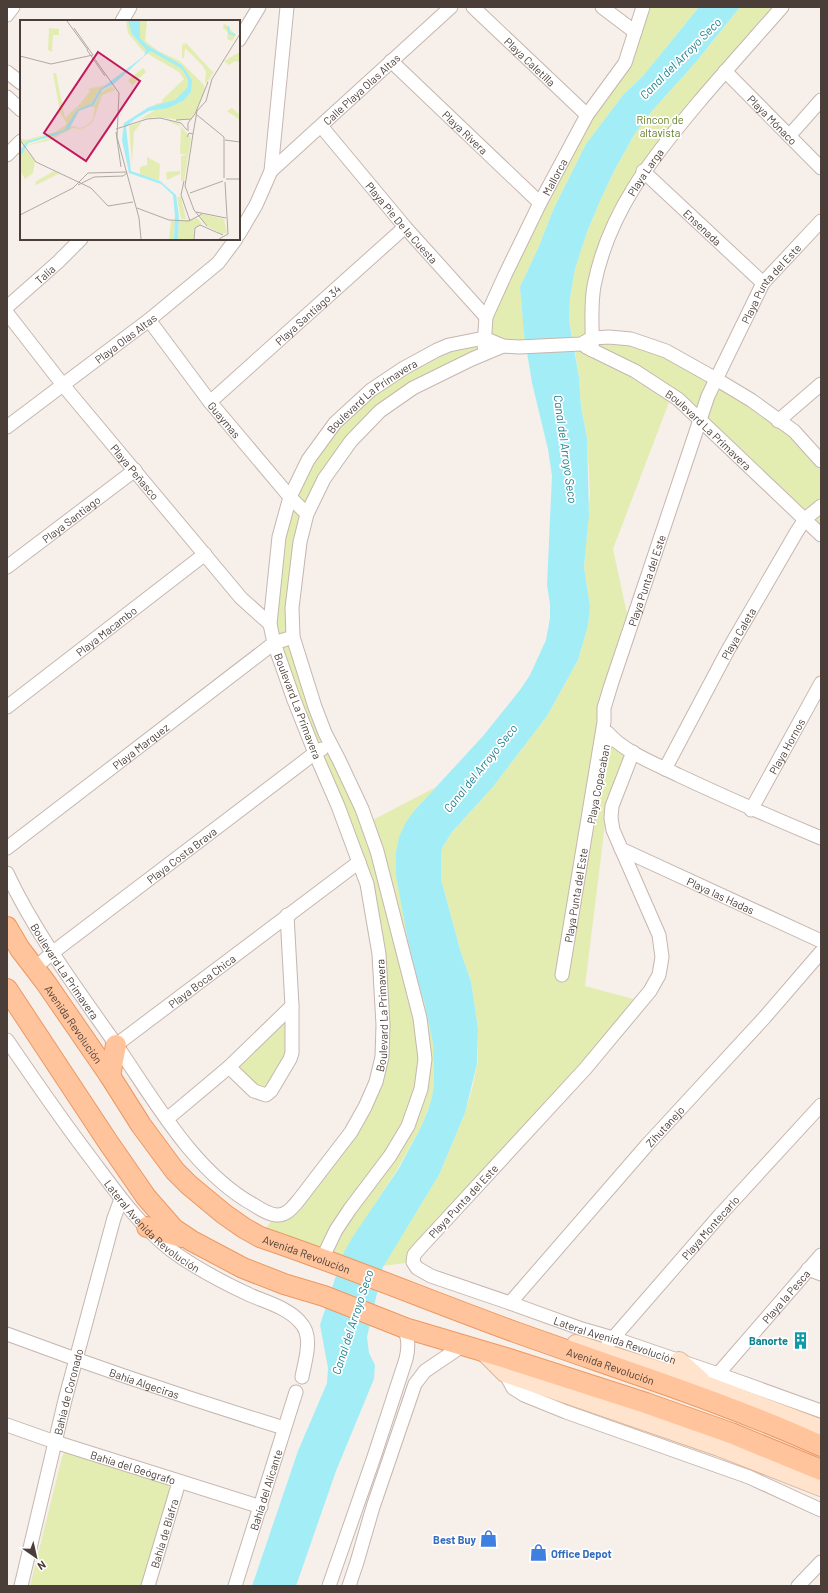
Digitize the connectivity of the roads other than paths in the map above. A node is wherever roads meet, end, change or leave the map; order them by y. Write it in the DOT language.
graph roads {
  1 [pos="13,7"];
  2 [pos="130,7"];
  3 [pos="259,7"];
  4 [pos="287,7"];
  5 [pos="451,7"];
  6 [pos="473,7"];
  7 [pos="602,7"];
  8 [pos="643,7"];
  9 [pos="782,7"];
  10 [pos="7,15"];
  11 [pos="123,20"];
  12 [pos="634,32"];
  13 [pos="240,38"];
  14 [pos="391,61"];
  15 [pos="725,71"];
  16 [pos="7,72"];
  17 [pos="20,82"];
  18 [pos="7,97"];
  19 [pos="821,100"];
  20 [pos="20,109"];
  21 [pos="587,115"];
  22 [pos="321,126"];
  23 [pos="789,136"];
  24 [pos="20,142"];
  25 [pos="7,155"];
  26 [pos="821,168"];
  27 [pos="271,171"];
  28 [pos="643,171"];
  29 [pos="540,203"];
  30 [pos="821,221"];
  31 [pos="406,227"];
  32 [pos="240,232"];
  33 [pos="80,240"];
  34 [pos="235,240"];
  35 [pos="763,283"];
  36 [pos="7,307"];
  37 [pos="7,313"];
  38 [pos="486,317"];
  39 [pos="149,320"];
  40 [pos="484,338"];
  41 [pos="585,344"];
  42 [pos="503,346"];
  43 [pos="484,354"];
  44 [pos="716,379"];
  45 [pos="821,384"];
  46 [pos="63,385"];
  47 [pos="210,402"];
  48 [pos="700,419"];
  49 [pos="778,421"];
  50 [pos="7,427"];
  51 [pos="821,461"];
  52 [pos="135,470"];
  53 [pos="290,497"];
  54 [pos="821,506"];
  55 [pos="307,514"];
  56 [pos="805,519"];
  57 [pos="821,535"];
  58 [pos="205,554"];
  59 [pos="7,567"];
  60 [pos="270,624"];
  61 [pos="293,637"];
  62 [pos="274,643"];
  63 [pos="821,682"];
  64 [pos="7,707"];
  65 [pos="330,744"];
  66 [pos="632,752"];
  67 [pos="314,753"];
  68 [pos="665,769"];
  69 [pos="751,810"];
  70 [pos="821,838"];
  71 [pos="7,848"];
  72 [pos="621,849"];
  73 [pos="359,862"];
  74 [pos="7,873"];
  75 [pos="287,915"];
  76 [pos="7,927"];
  77 [pos="821,942"];
  78 [pos="821,952"];
  79 [pos="52,953"];
  80 [pos="62,969"];
  81 [pos="562,975"];
  82 [pos="40,976"];
  83 [pos="7,989"];
  84 [pos="292,1006"];
  85 [pos="7,1040"];
  86 [pos="116,1045"];
  87 [pos="229,1067"];
  88 [pos="110,1076"];
  89 [pos="821,1105"];
  90 [pos="167,1119"];
  91 [pos="121,1199"];
  92 [pos="147,1227"];
  93 [pos="192,1241"];
  94 [pos="821,1255"];
  95 [pos="331,1262"];
  96 [pos="413,1262"];
  97 [pos="808,1269"];
  98 [pos="821,1274"];
  99 [pos="510,1303"];
  100 [pos="399,1326"];
  101 [pos="7,1334"];
  102 [pos="527,1336"];
  103 [pos="613,1338"];
  104 [pos="462,1346"];
  105 [pos="600,1351"];
  106 [pos="485,1353"];
  107 [pos="76,1360"];
  108 [pos="679,1362"];
  109 [pos="505,1373"];
  110 [pos="302,1377"];
  111 [pos="713,1380"];
  112 [pos="296,1392"];
  113 [pos="821,1411"];
  114 [pos="7,1425"];
  115 [pos="284,1428"];
  116 [pos="821,1429"];
  117 [pos="54,1442"];
  118 [pos="821,1446"];
  119 [pos="821,1470"];
  120 [pos="179,1482"];
  121 [pos="821,1487"];
  122 [pos="261,1507"];
  123 [pos="821,1510"];
  124 [pos="818,1569"];
  125 [pos="21,1586"];
  126 [pos="148,1586"];
  127 [pos="235,1586"];
  128 [pos="330,1586"];
  129 [pos="349,1586"];
  130 [pos="798,1586"];
  1 -- 10 [label="street"];
  2 -- 11 [label="street"];
  3 -- 13 [label="street"];
  4 -- 27 [label="street"];
  5 -- 14 [label="street, Calle Playa Olas Altas"];
  6 -- 21 [label="street, Playa Caletilla"];
  7 -- 12 [label="street"];
  8 -- 12 [label="street, Mallorca"];
  9 -- 15 [label="street, Playa Larga"];
  12 -- 21 [label="street, Mallorca"];
  14 -- 22 [label="street, Calle Playa Olas Altas"];
  14 -- 29 [label="street, Playa Rivera"];
  15 -- 23 [label="street, Playa Mónaco"];
  15 -- 28 [label="street, Playa Larga"];
  16 -- 17 [label="street"];
  18 -- 20 [label="street"];
  19 -- 23 [label="street"];
  21 -- 29 [label="street, Mallorca"];
  22 -- 27 [label="street, Calle Playa Olas Altas"];
  22 -- 31 [label="street, Playa Pie De la Cuesta"];
  23 -- 26 [label="street, Playa Mónaco"];
  24 -- 25 [label="street"];
  27 -- 32 [label="street"];
  28 -- 35 [label="street, Ensenada"];
  28 -- 41 [label="street, Playa Larga"];
  29 -- 38 [label="street, Mallorca"];
  30 -- 35 [label="street, Playa Punta del Este"];
  31 -- 38 [label="street, Playa Pie De la Cuesta"];
  31 -- 47 [label="street, Playa Santiago 34"];
  33 -- 36 [label="street, Talía"];
  34 -- 39 [label="street, Playa Olas Altas"];
  35 -- 44 [label="street, Playa Punta del Este"];
  37 -- 46 [label="street, Playa Peñasco"];
  38 -- 40 [label="street, Mallorca"];
  39 -- 46 [label="street, Playa Olas Altas"];
  39 -- 47 [label="street, Guaymas"];
  40 -- 42 [label="street, Boulevard La Primavera"];
  40 -- 43 [label="street, Mallorca"];
  40 -- 53 [label="street, Boulevard La Primavera"];
  41 -- 42 [label="street, Boulevard La Primavera"];
  41 -- 44 [label="street, Boulevard La Primavera"];
  41 -- 48 [label="street, Boulevard La Primavera"];
  42 -- 43 [label="street, Boulevard La Primavera"];
  43 -- 55 [label="street, Boulevard La Primavera"];
  44 -- 48 [label="street, Playa Punta del Este"];
  44 -- 49 [label="street, Boulevard La Primavera"];
  45 -- 49 [label="street"];
  46 -- 50 [label="street, Playa Olas Altas"];
  46 -- 52 [label="street, Playa Peñasco"];
  47 -- 53 [label="street, Guaymas"];
  48 -- 56 [label="street, Boulevard La Primavera"];
  48 -- 81 [label="street, Playa Punta del Este"];
  49 -- 51 [label="street, Boulevard La Primavera"];
  52 -- 58 [label="street, Playa Peñasco"];
  52 -- 59 [label="street, Playa Santiago"];
  53 -- 55 [label="street, Guaymas"];
  53 -- 60 [label="street, Boulevard La Primavera"];
  54 -- 56 [label="street, Playa Caleta"];
  55 -- 61 [label="street, Boulevard La Primavera"];
  56 -- 57 [label="street, Boulevard La Primavera"];
  56 -- 68 [label="street, Playa Caleta"];
  58 -- 60 [label="street, Playa Peñasco"];
  58 -- 64 [label="street, Playa Macambo"];
  60 -- 62 [label="street, Boulevard La Primavera"];
  61 -- 62 [label="street, Playa Marquez"];
  61 -- 65 [label="street, Boulevard La Primavera"];
  62 -- 67 [label="street, Boulevard La Primavera"];
  62 -- 71 [label="street, Playa Marquez"];
  63 -- 69 [label="street, Playa Hornos"];
  65 -- 67 [label="street, Playa Costa Brava"];
  65 -- 95 [label="street, Boulevard La Primavera"];
  66 -- 68 [label="street, Playa Copacaban"];
  66 -- 72 [label="street, Playa Punta del Este"];
  66 -- 81 [label="street, Playa Copacaban"];
  67 -- 73 [label="street, Boulevard La Primavera"];
  67 -- 79 [label="street, Playa Costa Brava"];
  68 -- 69 [label="street, Playa Copacaban"];
  69 -- 70 [label="street, Playa Copacaban"];
  72 -- 77 [label="street, Playa las Hadas"];
  72 -- 96 [label="street, Playa Punta del Este"];
  73 -- 75 [label="street, Playa Boca Chica"];
  73 -- 90 [label="street, Boulevard La Primavera"];
  74 -- 79 [label="street, Boulevard La Primavera"];
  75 -- 84 [label="street"];
  75 -- 86 [label="street, Playa Boca Chica"];
  76 -- 82 [label="main road, Avenida Revolución"];
  78 -- 99 [label="street, Zihutanejo"];
  79 -- 80 [label="street, Boulevard La Primavera"];
  79 -- 82 [label="street, Playa Costa Brava"];
  80 -- 82 [label="street"];
  80 -- 86 [label="street, Boulevard La Primavera"];
  82 -- 88 [label="main road, Avenida Revolución"];
  83 -- 93 [label="main road"];
  84 -- 87 [label="street"];
  84 -- 87 [label="street"];
  85 -- 91 [label="street, Lateral Avenida Revolución"];
  86 -- 88 [label="main road"];
  86 -- 90 [label="street, Boulevard La Primavera"];
  87 -- 90 [label="street"];
  88 -- 95 [label="main road, Avenida Revolución"];
  89 -- 103 [label="street, Playa Montecarlo"];
  91 -- 92 [label="street, Lateral Avenida Revolución"];
  91 -- 107 [label="street, Bahía de Coronado"];
  92 -- 93 [label="main road"];
  92 -- 110 [label="street, Lateral Avenida Revolución"];
  93 -- 100 [label="main road"];
  94 -- 97 [label="street, Playa la Pesca"];
  95 -- 102 [label="main road, Avenida Revolución"];
  96 -- 99 [label="street, Lateral Avenida Revolución"];
  97 -- 98 [label="street"];
  97 -- 111 [label="street, Playa la Pesca"];
  99 -- 103 [label="street, Lateral Avenida Revolución"];
  100 -- 104 [label="main road"];
  100 -- 128 [label="street"];
  101 -- 107 [label="street, Bahía Algeciras"];
  102 -- 105 [label="street"];
  102 -- 118 [label="main road, Avenida Revolución"];
  103 -- 105 [label="street, Playa Montecarlo"];
  103 -- 108 [label="street, Lateral Avenida Revolución"];
  104 -- 106 [label="main road"];
  104 -- 129 [label="street"];
  105 -- 111 [label="street"];
  106 -- 109 [label="street"];
  106 -- 119 [label="main road"];
  107 -- 115 [label="street, Bahía Algeciras"];
  107 -- 117 [label="street, Bahía de Coronado"];
  108 -- 111 [label="street"];
  109 -- 121 [label="street"];
  109 -- 123 [label="street"];
  111 -- 113 [label="street"];
  111 -- 116 [label="street"];
  112 -- 115 [label="street, Bahía del Alicante"];
  114 -- 117 [label="street, Bahía del Geógrafo"];
  115 -- 122 [label="street, Bahía del Alicante"];
  117 -- 120 [label="street, Bahía del Geógrafo"];
  117 -- 125 [label="street, Bahía de Coronado"];
  120 -- 122 [label="street, Bahía del Geógrafo"];
  120 -- 126 [label="street, Bahía de Biafra"];
  122 -- 127 [label="street, Bahía del Alicante"];
  124 -- 130 [label="street"];
}
